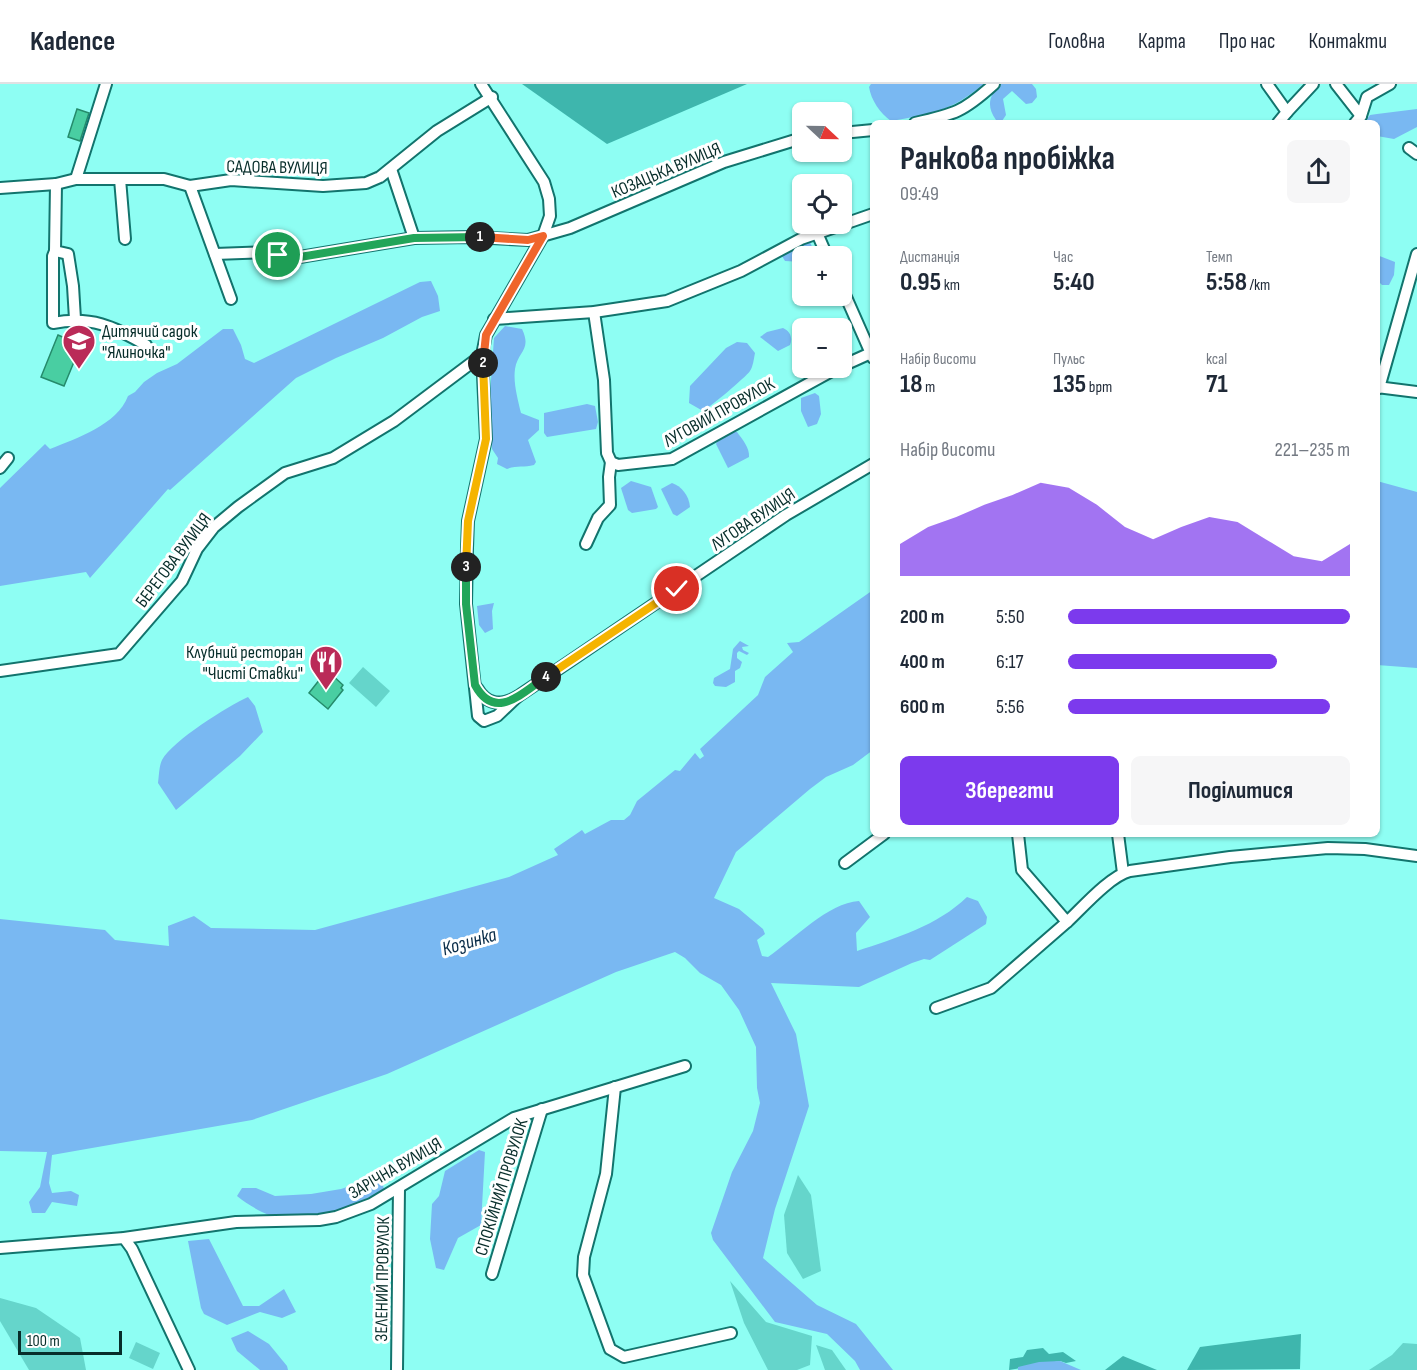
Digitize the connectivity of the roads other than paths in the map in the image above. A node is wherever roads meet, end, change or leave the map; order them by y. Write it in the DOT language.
graph roads {
  1 [pos="106,84"];
  2 [pos="481,84"];
  3 [pos="994,84"];
  4 [pos="1267,84"];
  5 [pos="1313,84"];
  6 [pos="1336,84"];
  7 [pos="1390,84"];
  8 [pos="492,97"];
  9 [pos="1287,112"];
  10 [pos="1358,119"];
  11 [pos="928,120"];
  12 [pos="1280,120"];
  13 [pos="870,130"];
  14 [pos="852,132"];
  15 [pos="792,141"];
  16 [pos="391,169"];
  17 [pos="76,179"];
  18 [pos="120,179"];
  19 [pos="56,184"];
  20 [pos="190,186"];
  21 [pos="0,188"];
  22 [pos="870,215"];
  23 [pos="852,222"];
  24 [pos="817,234"];
  25 [pos="543,236"];
  26 [pos="414,238"];
  27 [pos="125,239"];
  28 [pos="822,246"];
  29 [pos="55,251"];
  30 [pos="216,254"];
  31 [pos="1417,254"];
  32 [pos="231,299"];
  33 [pos="850,306"];
  34 [pos="594,312"];
  35 [pos="75,319"];
  36 [pos="494,319"];
  37 [pos="148,350"];
  38 [pos="870,350"];
  39 [pos="482,355"];
  40 [pos="870,355"];
  41 [pos="852,362"];
  42 [pos="819,378"];
  43 [pos="1380,380"];
  44 [pos="1380,387"];
  45 [pos="1417,392"];
  46 [pos="4,459"];
  47 [pos="611,462"];
  48 [pos="870,466"];
  49 [pos="0,468"];
  50 [pos="586,544"];
  51 [pos="0,671"];
  52 [pos="475,685"];
  53 [pos="516,697"];
  54 [pos="880,837"];
  55 [pos="1018,837"];
  56 [pos="1118,837"];
  57 [pos="1417,856"];
  58 [pos="845,863"];
  59 [pos="1123,873"];
  60 [pos="1067,922"];
  61 [pos="936,1008"];
  62 [pos="684,1066"];
  63 [pos="615,1087"];
  64 [pos="542,1109"];
  65 [pos="399,1188"];
  66 [pos="124,1238"];
  67 [pos="0,1248"];
  68 [pos="492,1274"];
  69 [pos="731,1333"];
  70 [pos="189,1370"];
  71 [pos="397,1370"];
  1 -- 17 [label="street"];
  2 -- 8 [label="street"];
  3 -- 11 [label="street"];
  4 -- 9 [label="street"];
  5 -- 9 [label="street"];
  6 -- 10 [label="street"];
  7 -- 10 [label="street"];
  8 -- 16 [label="street, САДОВА ВУЛИЦЯ"];
  8 -- 25 [label="street"];
  9 -- 12 [label="street"];
  13 -- 14 [label="street"];
  15 -- 25 [label="street, КОЗАЦЬКА ВУЛИЦЯ"];
  16 -- 20 [label="street, САДОВА ВУЛИЦЯ"];
  16 -- 26 [label="street"];
  17 -- 18 [label="street, САДОВА ВУЛИЦЯ"];
  17 -- 19 [label="street, САДОВА ВУЛИЦЯ"];
  18 -- 20 [label="street, САДОВА ВУЛИЦЯ"];
  18 -- 27 [label="street"];
  19 -- 21 [label="street, САДОВА ВУЛИЦЯ"];
  19 -- 29 [label="street"];
  20 -- 30 [label="street"];
  22 -- 23 [label="street"];
  24 -- 28 [label="street"];
  24 -- 34 [label="street"];
  25 -- 26 [label="street, КОЗАЦЬКА ВУЛИЦЯ"];
  25 -- 36 [label="street"];
  26 -- 30 [label="street, КОЗАЦЬКА ВУЛИЦЯ"];
  29 -- 35 [label="street"];
  29 -- 35 [label="street"];
  30 -- 32 [label="street"];
  31 -- 43 [label="street"];
  33 -- 38 [label="street"];
  34 -- 36 [label="street"];
  34 -- 47 [label="street"];
  35 -- 37 [label="street"];
  36 -- 39 [label="street"];
  39 -- 51 [label="street, БЕРЕГОВА ВУЛИЦЯ"];
  39 -- 52 [label="street"];
  40 -- 41 [label="street"];
  42 -- 47 [label="street, ЛУГОВИЙ ПРОВУЛОК"];
  44 -- 45 [label="street"];
  46 -- 49 [label="street"];
  47 -- 50 [label="street"];
  48 -- 53 [label="street, ЛУГОВА ВУЛИЦЯ"];
  52 -- 53 [label="street, ЛУГОВА ВУЛИЦЯ"];
  52 -- 53 [label="street"];
  54 -- 58 [label="street"];
  55 -- 60 [label="street"];
  56 -- 59 [label="street"];
  57 -- 59 [label="street"];
  59 -- 60 [label="street"];
  60 -- 61 [label="street"];
  62 -- 63 [label="street, ЗАРІЧНА ВУЛИЦЯ"];
  63 -- 64 [label="street, ЗАРІЧНА ВУЛИЦЯ"];
  63 -- 69 [label="street"];
  64 -- 65 [label="street, ЗАРІЧНА ВУЛИЦЯ"];
  64 -- 68 [label="street, СПОКІЙНИЙ ПРОВУЛОК"];
  65 -- 66 [label="street, ЗАРІЧНА ВУЛИЦЯ"];
  65 -- 71 [label="street, ЗЕЛЕНИЙ ПРОВУЛОК"];
  66 -- 67 [label="street, ЗАРІЧНА ВУЛИЦЯ"];
  66 -- 70 [label="street"];
}
